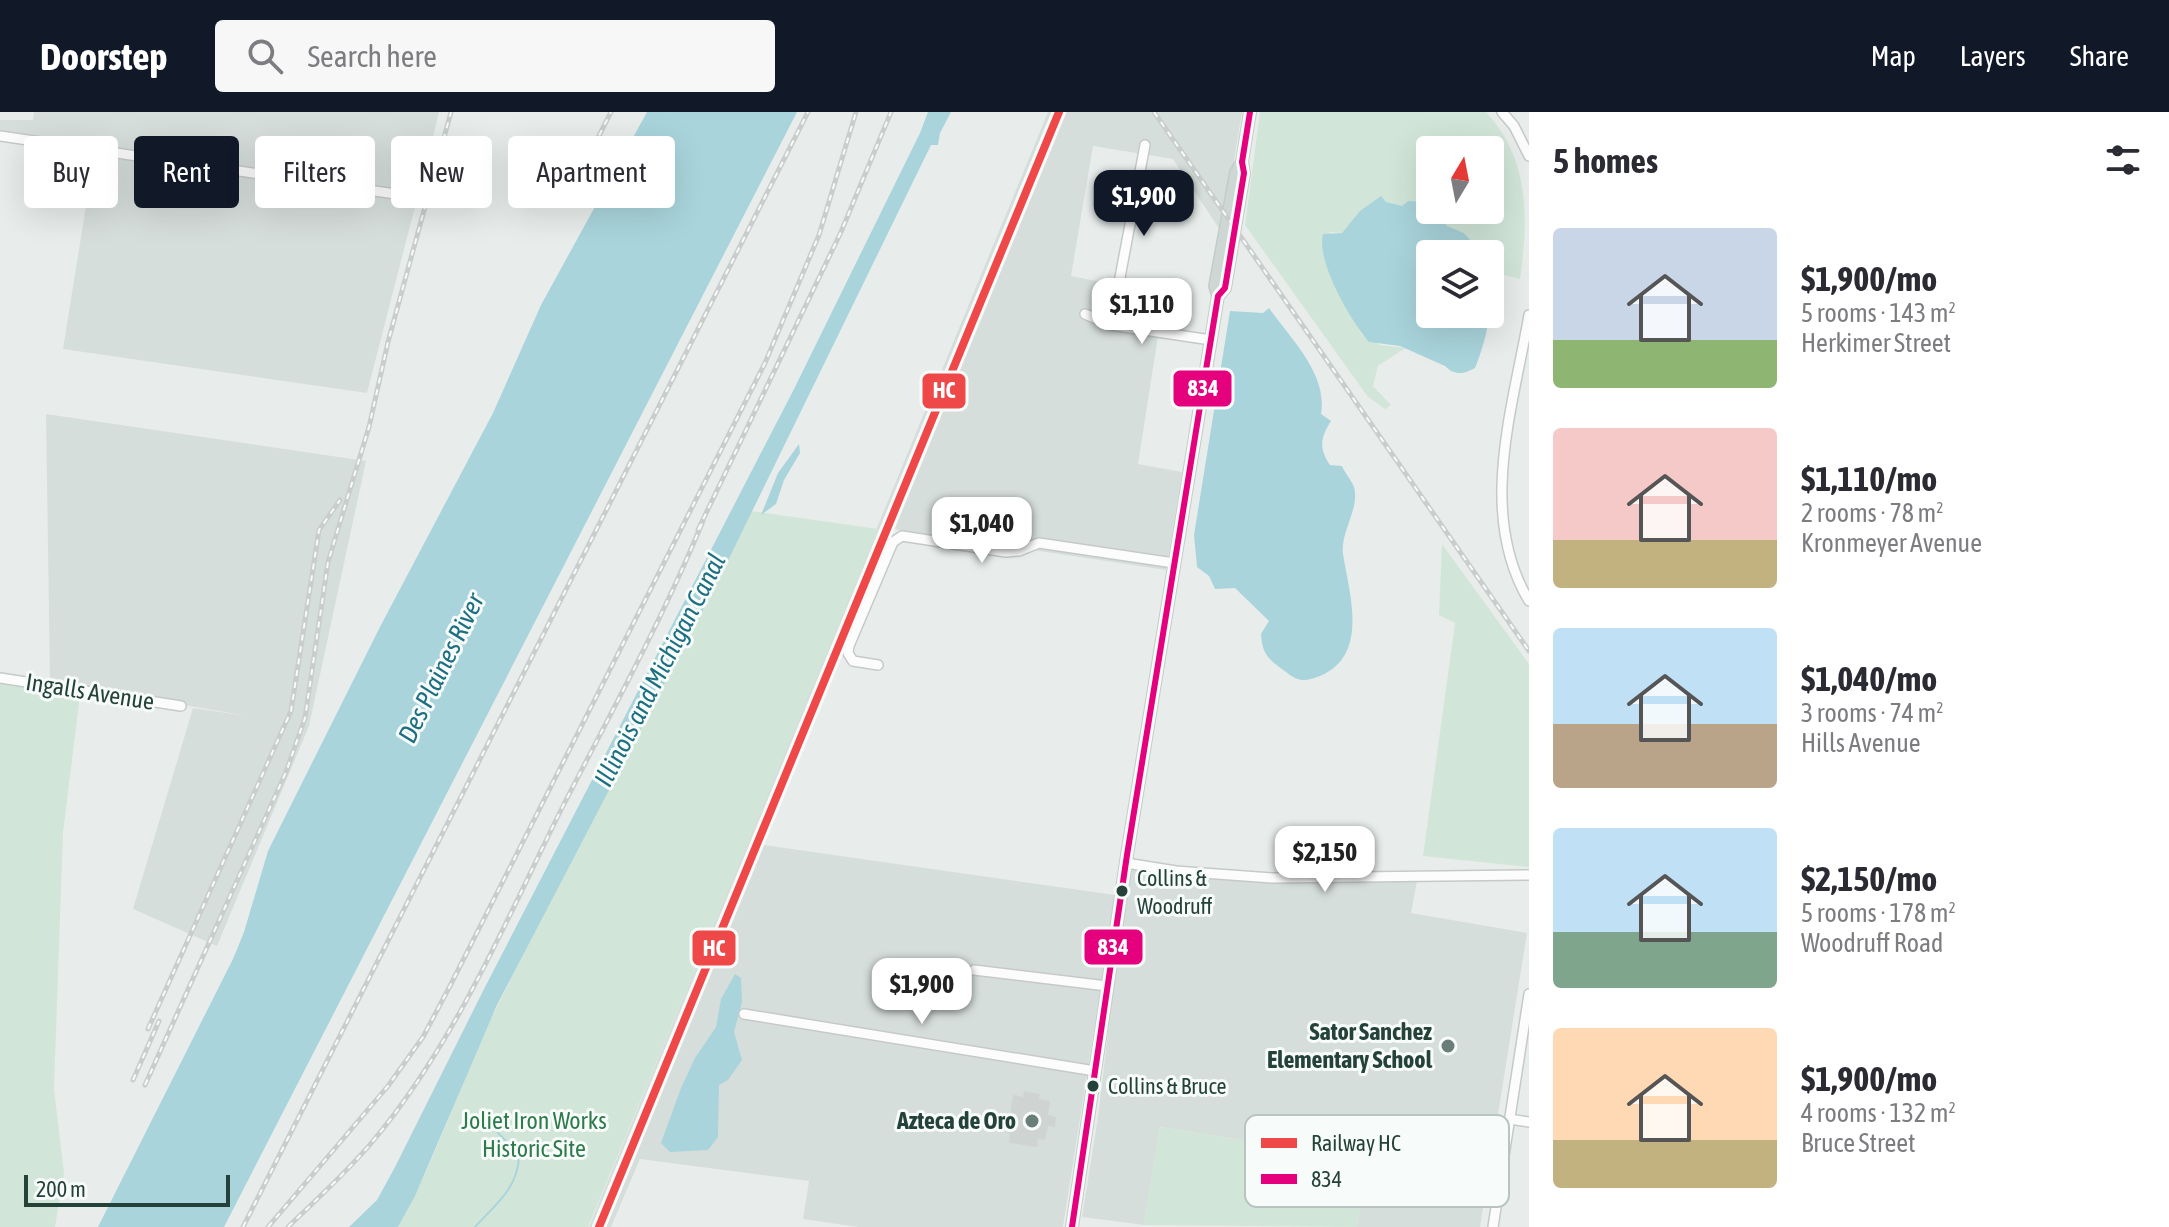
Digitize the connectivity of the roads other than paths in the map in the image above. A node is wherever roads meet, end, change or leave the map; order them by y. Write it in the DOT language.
graph roads {
  1 [pos="1250,112"];
  2 [pos="1502,112"];
  3 [pos="0,136"];
  4 [pos="1145,145"];
  5 [pos="1529,156"];
  6 [pos="391,193"];
  7 [pos="1085,314"];
  8 [pos="1529,315"];
  9 [pos="1111,325"];
  10 [pos="1211,340"];
  11 [pos="1174,563"];
  12 [pos="1529,601"];
  13 [pos="878,665"];
  14 [pos="0,678"];
  15 [pos="181,706"];
  16 [pos="1126,863"];
  17 [pos="1529,875"];
  18 [pos="974,970"];
  19 [pos="1107,986"];
  20 [pos="1529,994"];
  21 [pos="744,1014"];
  22 [pos="1095,1071"];
  23 [pos="1509,1119"];
  24 [pos="1529,1122"];
  25 [pos="1496,1207"];
  26 [pos="1073,1227"];
  27 [pos="1493,1227"];
  1 -- 10 [label="main road"];
  2 -- 5 [label="street"];
  3 -- 6 [label="street"];
  4 -- 9 [label="street"];
  7 -- 9 [label="street"];
  8 -- 12 [label="street"];
  9 -- 10 [label="street"];
  10 -- 11 [label="main road"];
  11 -- 13 [label="street"];
  11 -- 16 [label="main road"];
  14 -- 15 [label="street, Ingalls Avenue"];
  16 -- 17 [label="street"];
  16 -- 19 [label="main road"];
  18 -- 19 [label="street"];
  19 -- 22 [label="main road"];
  20 -- 23 [label="street"];
  21 -- 22 [label="street"];
  22 -- 26 [label="main road"];
  23 -- 24 [label="street"];
  25 -- 27 [label="street"];
}
